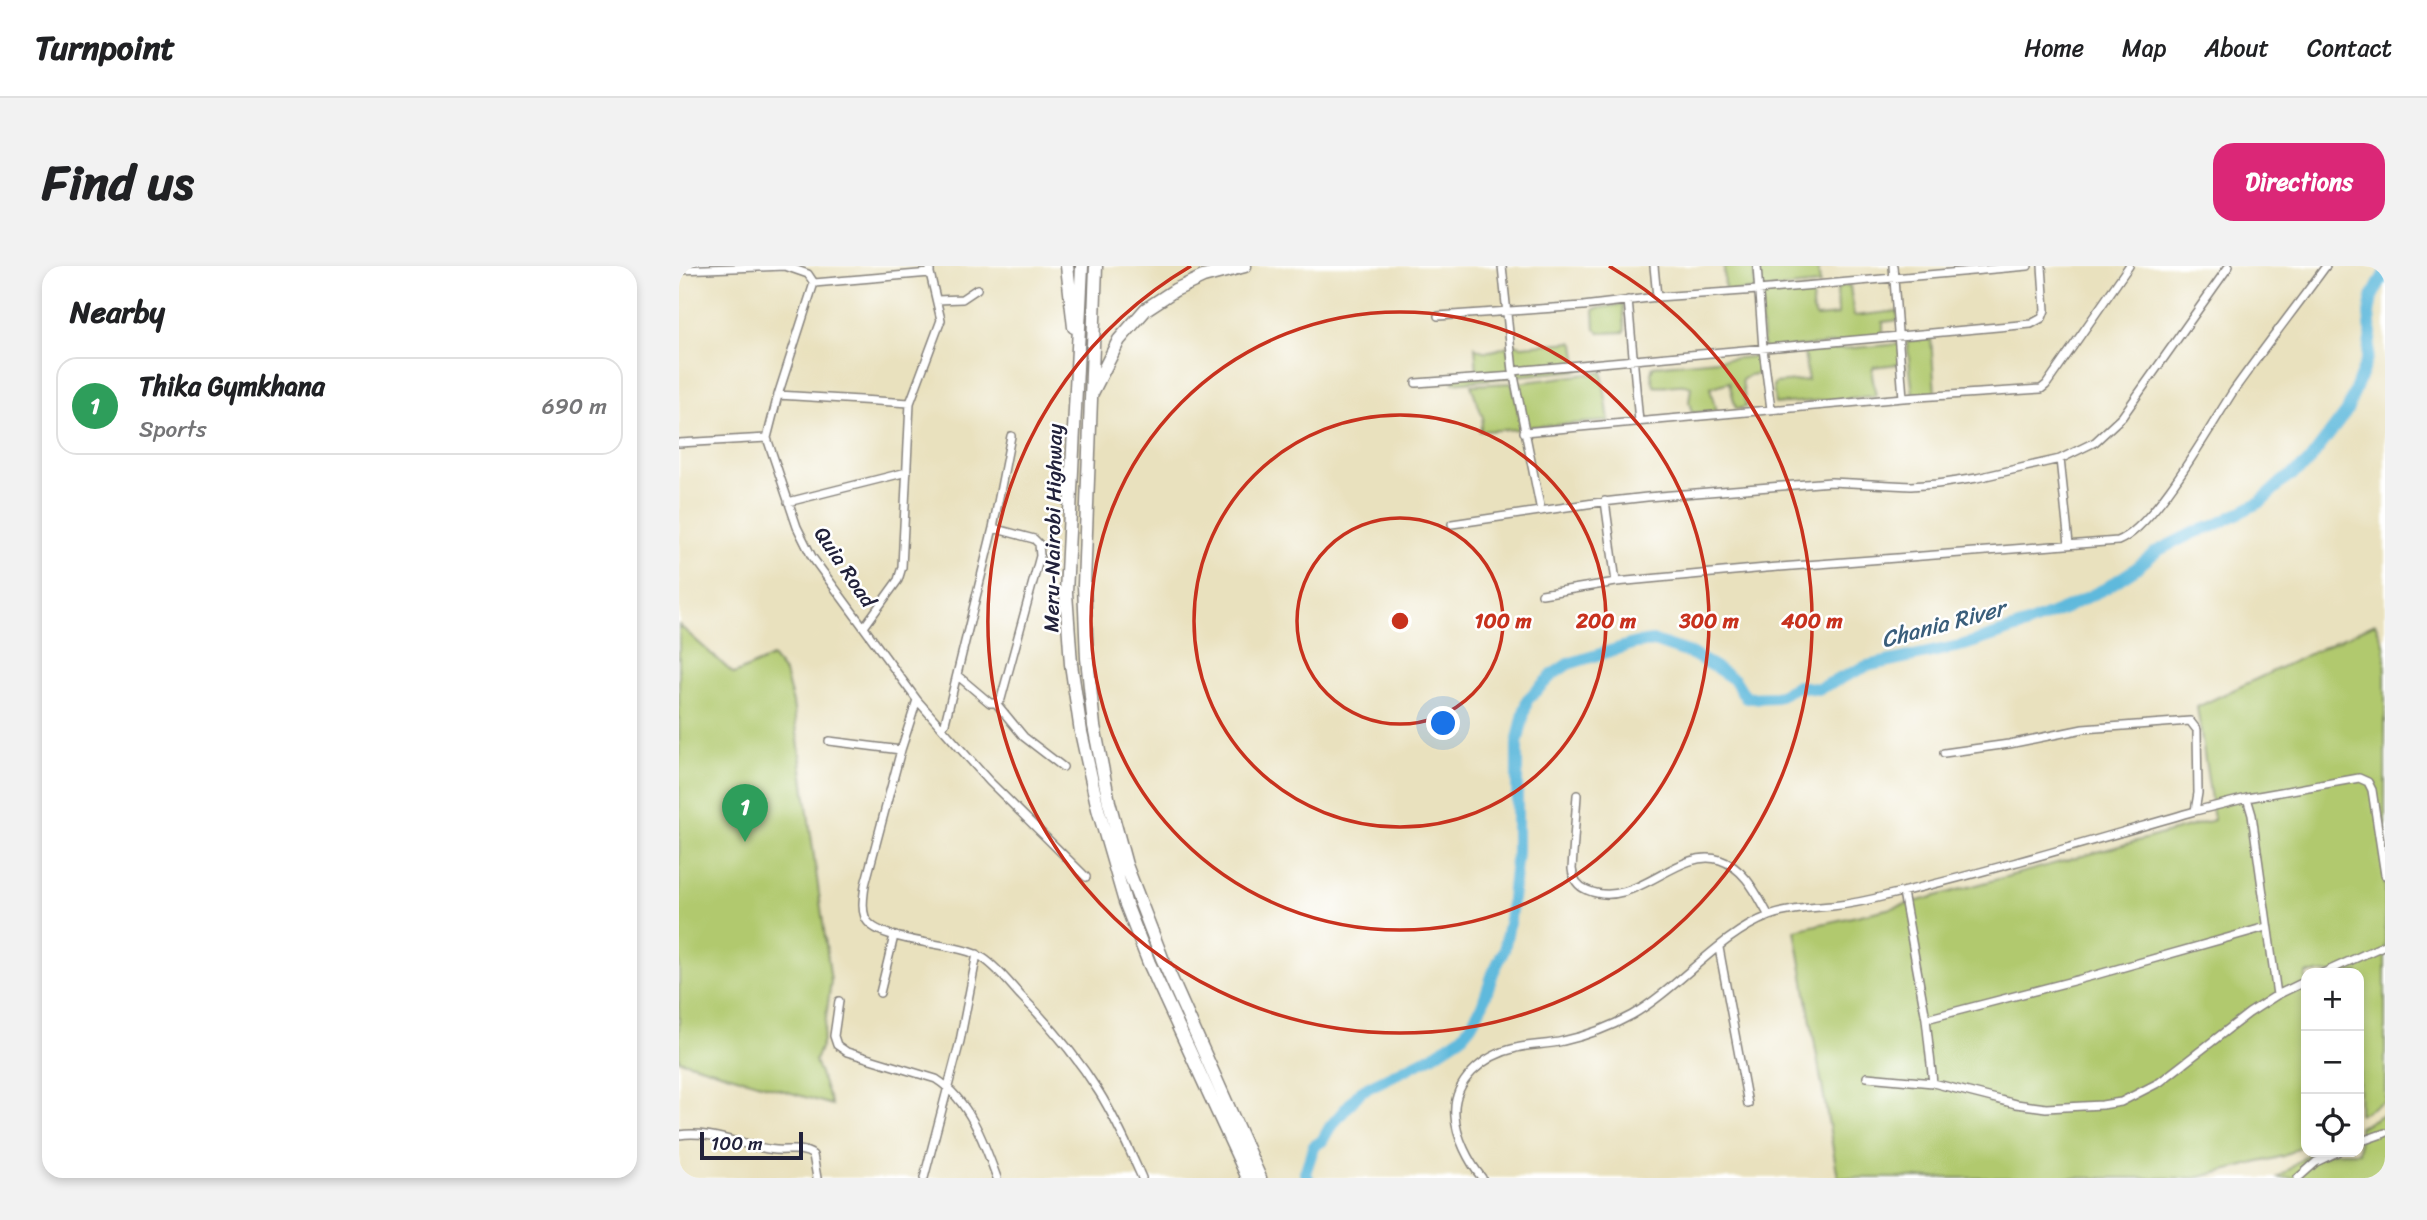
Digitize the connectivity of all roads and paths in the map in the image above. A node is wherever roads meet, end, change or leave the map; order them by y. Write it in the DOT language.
graph roads {
  1 [pos="1067,266"];
  2 [pos="1083,266"];
  3 [pos="1096,266"];
  4 [pos="1245,266"];
  5 [pos="1502,266"];
  6 [pos="1654,266"];
  7 [pos="1757,266"];
  8 [pos="1893,266"];
  9 [pos="2028,266"];
  10 [pos="2042,266"];
  11 [pos="2129,266"];
  12 [pos="2229,266"];
  13 [pos="2326,266"];
  14 [pos="680,269"];
  15 [pos="930,270"];
  16 [pos="1894,277"];
  17 [pos="814,283"];
  18 [pos="977,289"];
  19 [pos="1758,290"];
  20 [pos="1657,297"];
  21 [pos="937,300"];
  22 [pos="1628,300"];
  23 [pos="1507,310"];
  24 [pos="1438,316"];
  25 [pos="1899,337"];
  26 [pos="1763,349"];
  27 [pos="1078,355"];
  28 [pos="1632,361"];
  29 [pos="1514,374"];
  30 [pos="1416,383"];
  31 [pos="778,395"];
  32 [pos="1090,395"];
  33 [pos="1903,398"];
  34 [pos="910,403"];
  35 [pos="1771,409"];
  36 [pos="1639,422"];
  37 [pos="1524,432"];
  38 [pos="1011,436"];
  39 [pos="767,438"];
  40 [pos="679,443"];
  41 [pos="2060,459"];
  42 [pos="907,472"];
  43 [pos="1605,501"];
  44 [pos="788,502"];
  45 [pos="1541,511"];
  46 [pos="1452,524"];
  47 [pos="993,528"];
  48 [pos="2069,544"];
  49 [pos="1616,582"];
  50 [pos="1542,594"];
  51 [pos="864,627"];
  52 [pos="958,676"];
  53 [pos="917,700"];
  54 [pos="996,704"];
  55 [pos="941,727"];
  56 [pos="829,741"];
  57 [pos="901,750"];
  58 [pos="1944,753"];
  59 [pos="1063,766"];
  60 [pos="1577,795"];
  61 [pos="2247,798"];
  62 [pos="2195,811"];
  63 [pos="2385,875"];
  64 [pos="1086,877"];
  65 [pos="1903,892"];
  66 [pos="1769,916"];
  67 [pos="2266,927"];
  68 [pos="894,936"];
  69 [pos="2385,945"];
  70 [pos="1719,948"];
  71 [pos="977,954"];
  72 [pos="2334,968"];
  73 [pos="2301,983"];
  74 [pos="880,993"];
  75 [pos="2277,995"];
  76 [pos="839,1000"];
  77 [pos="1926,1019"];
  78 [pos="1867,1077"];
  79 [pos="1933,1083"];
  80 [pos="948,1087"];
  81 [pos="1748,1104"];
  82 [pos="2385,1133"];
  83 [pos="679,1135"];
  84 [pos="2364,1140"];
  85 [pos="2326,1157"];
  86 [pos="817,1178"];
  87 [pos="924,1178"];
  88 [pos="997,1178"];
  89 [pos="1142,1178"];
  90 [pos="1248,1178"];
  91 [pos="1260,1178"];
  92 [pos="1482,1178"];
  93 [pos="2298,1178"];
  1 -- 27 [label="highway"];
  2 -- 27 [label="highway, Meru-Nairobi Highway"];
  3 -- 32 [label="highway, Meru-Nairobi Highway"];
  4 -- 32 [label="highway"];
  5 -- 23 [label="street"];
  6 -- 20 [label="street"];
  7 -- 19 [label="street"];
  8 -- 16 [label="street"];
  9 -- 16 [label="street"];
  10 -- 25 [label="street"];
  11 -- 33 [label="street"];
  12 -- 41 [label="street"];
  13 -- 48 [label="street"];
  14 -- 17 [label="street"];
  15 -- 17 [label="street"];
  15 -- 21 [label="street"];
  16 -- 19 [label="street"];
  16 -- 25 [label="street"];
  17 -- 31 [label="street"];
  18 -- 21 [label="street"];
  19 -- 20 [label="street"];
  19 -- 26 [label="street"];
  20 -- 22 [label="street"];
  21 -- 34 [label="street"];
  22 -- 23 [label="street"];
  22 -- 28 [label="street"];
  23 -- 24 [label="street"];
  23 -- 29 [label="street"];
  25 -- 26 [label="street"];
  25 -- 33 [label="street"];
  26 -- 28 [label="street"];
  26 -- 35 [label="street"];
  27 -- 90 [label="highway, Meru-Nairobi Highway"];
  28 -- 29 [label="street"];
  28 -- 36 [label="street"];
  29 -- 30 [label="street"];
  29 -- 37 [label="street"];
  31 -- 34 [label="street"];
  31 -- 39 [label="street"];
  32 -- 91 [label="highway, Meru-Nairobi Highway"];
  33 -- 35 [label="street"];
  34 -- 42 [label="street"];
  35 -- 36 [label="street"];
  36 -- 37 [label="street"];
  37 -- 45 [label="street"];
  38 -- 47 [label="street"];
  39 -- 40 [label="street"];
  39 -- 44 [label="street, Quia Road"];
  41 -- 43 [label="street"];
  41 -- 48 [label="street"];
  42 -- 44 [label="street"];
  42 -- 51 [label="street"];
  43 -- 45 [label="street"];
  43 -- 49 [label="street"];
  44 -- 51 [label="street, Quia Road"];
  45 -- 46 [label="street"];
  47 -- 52 [label="street"];
  47 -- 54 [label="street"];
  48 -- 49 [label="street"];
  49 -- 50 [label="street"];
  51 -- 53 [label="street, Quia Road"];
  52 -- 54 [label="street"];
  52 -- 55 [label="street"];
  53 -- 55 [label="street, Quia Road"];
  53 -- 57 [label="street"];
  54 -- 59 [label="street"];
  55 -- 64 [label="street, Quia Road"];
  56 -- 57 [label="street"];
  57 -- 68 [label="street"];
  58 -- 62 [label="street"];
  60 -- 66 [label="street"];
  61 -- 62 [label="street"];
  61 -- 63 [label="street"];
  61 -- 67 [label="street"];
  62 -- 65 [label="street"];
  65 -- 66 [label="street"];
  65 -- 77 [label="street"];
  66 -- 70 [label="street"];
  67 -- 75 [label="street"];
  67 -- 77 [label="street"];
  68 -- 71 [label="street"];
  68 -- 74 [label="street"];
  69 -- 72 [label="street"];
  70 -- 81 [label="street"];
  70 -- 92 [label="street"];
  71 -- 80 [label="street"];
  71 -- 89 [label="street"];
  73 -- 75 [label="street"];
  75 -- 79 [label="street"];
  76 -- 80 [label="street"];
  77 -- 79 [label="street"];
  78 -- 79 [label="street"];
  80 -- 87 [label="street"];
  80 -- 88 [label="street"];
  82 -- 84 [label="street"];
  83 -- 86 [label="street"];
  85 -- 93 [label="street"];
}
